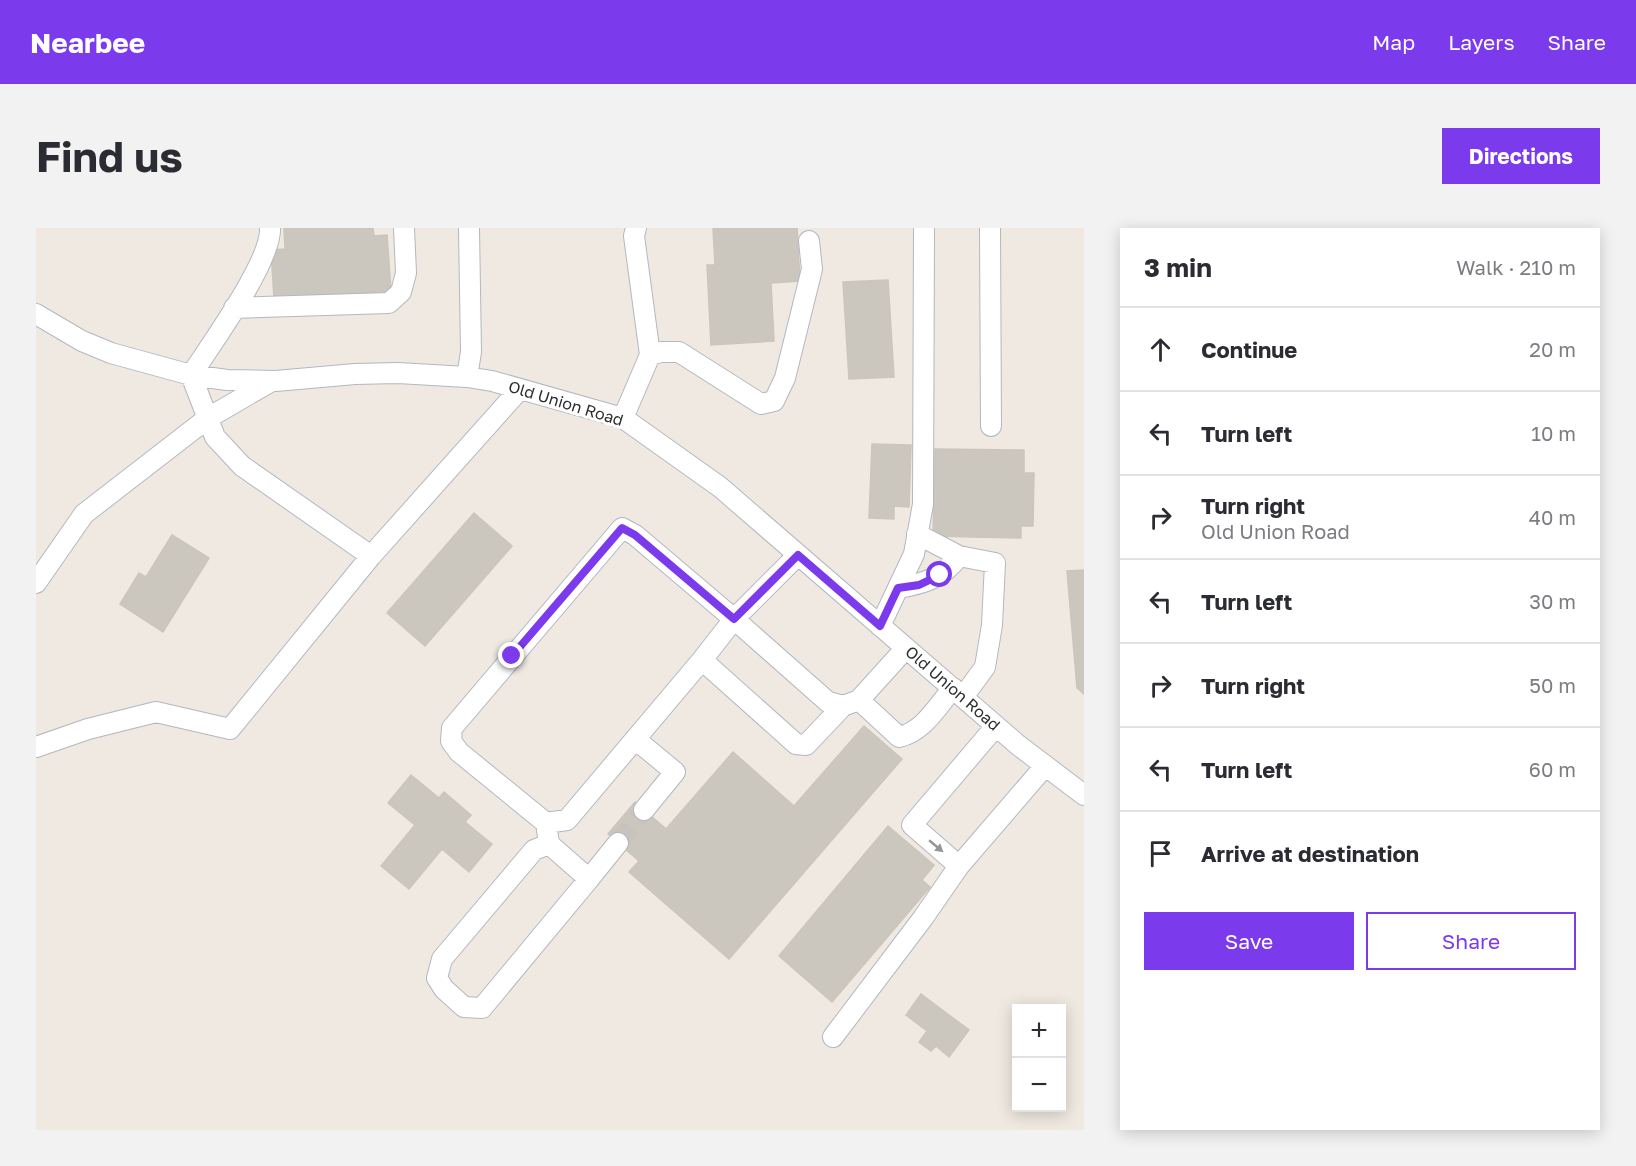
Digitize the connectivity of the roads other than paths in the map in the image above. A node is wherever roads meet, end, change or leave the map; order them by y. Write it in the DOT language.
graph roads {
  1 [pos="270,228"];
  2 [pos="405,228"];
  3 [pos="469,228"];
  4 [pos="636,228"];
  5 [pos="924,228"];
  6 [pos="990,228"];
  7 [pos="809,241"];
  8 [pos="234,308"];
  9 [pos="36,314"];
  10 [pos="650,355"];
  11 [pos="191,375"];
  12 [pos="467,377"];
  13 [pos="271,381"];
  14 [pos="520,388"];
  15 [pos="208,418"];
  16 [pos="623,418"];
  17 [pos="991,426"];
  18 [pos="917,534"];
  19 [pos="798,555"];
  20 [pos="371,556"];
  21 [pos="959,556"];
  22 [pos="36,583"];
  23 [pos="898,588"];
  24 [pos="734,619"];
  25 [pos="880,626"];
  26 [pos="906,648"];
  27 [pos="702,660"];
  28 [pos="958,692"];
  29 [pos="851,703"];
  30 [pos="996,726"];
  31 [pos="635,739"];
  32 [pos="36,747"];
  33 [pos="1046,766"];
  34 [pos="1084,795"];
  35 [pos="644,810"];
  36 [pos="546,823"];
  37 [pos="618,843"];
  38 [pos="549,844"];
  39 [pos="959,866"];
  40 [pos="589,879"];
  41 [pos="833,1037"];
  1 -- 8 [label="street"];
  2 -- 8 [label="street"];
  3 -- 12 [label="street"];
  4 -- 10 [label="street"];
  5 -- 18 [label="street"];
  6 -- 17 [label="street"];
  7 -- 10 [label="street"];
  8 -- 11 [label="street"];
  9 -- 11 [label="street, Old Union Road"];
  10 -- 16 [label="street"];
  11 -- 13 [label="street, Old Union Road"];
  11 -- 15 [label="street"];
  12 -- 13 [label="street, Old Union Road"];
  12 -- 14 [label="street, Old Union Road"];
  13 -- 15 [label="street"];
  14 -- 16 [label="street, Old Union Road"];
  14 -- 20 [label="street"];
  15 -- 20 [label="street"];
  15 -- 22 [label="street"];
  16 -- 19 [label="street, Old Union Road"];
  18 -- 21 [label="street"];
  18 -- 23 [label="street"];
  19 -- 24 [label="street"];
  19 -- 25 [label="street, Old Union Road"];
  20 -- 32 [label="street"];
  21 -- 23 [label="street"];
  21 -- 28 [label="street"];
  23 -- 25 [label="street"];
  24 -- 27 [label="street"];
  24 -- 29 [label="street"];
  24 -- 36 [label="street"];
  25 -- 26 [label="street, Old Union Road"];
  26 -- 28 [label="street, Old Union Road"];
  26 -- 29 [label="street"];
  27 -- 29 [label="street"];
  27 -- 31 [label="street"];
  28 -- 29 [label="street"];
  28 -- 30 [label="street, Old Union Road"];
  30 -- 33 [label="street, Old Union Road"];
  30 -- 39 [label="street, one-way"];
  31 -- 35 [label="street"];
  31 -- 36 [label="street"];
  33 -- 34 [label="street, Old Union Road"];
  33 -- 39 [label="street"];
  36 -- 38 [label="street"];
  37 -- 40 [label="street"];
  38 -- 40 [label="street"];
  38 -- 40 [label="street"];
  39 -- 41 [label="street"];
}
